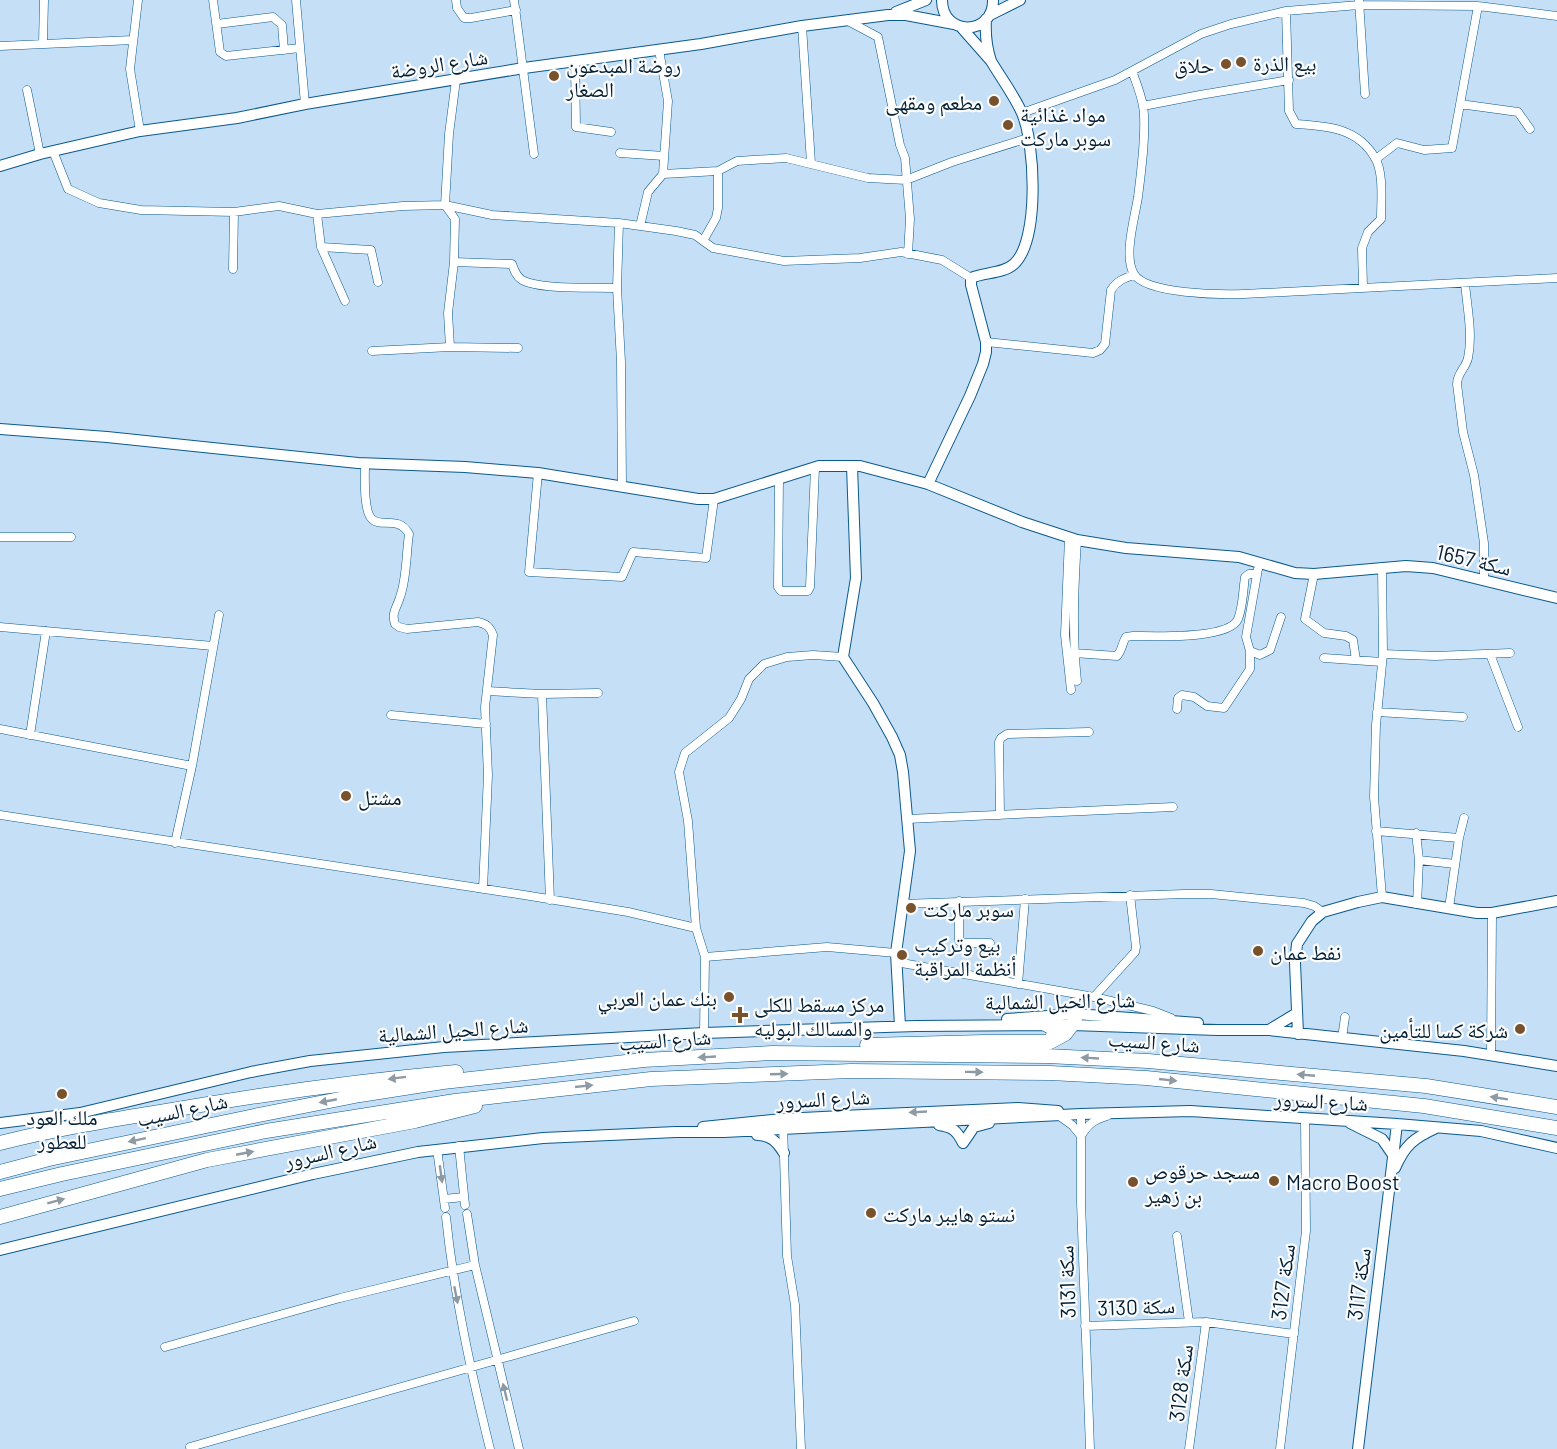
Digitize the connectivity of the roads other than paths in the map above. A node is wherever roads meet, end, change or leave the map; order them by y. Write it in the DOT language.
graph roads {
  1 [pos="44,0"];
  2 [pos="138,0"];
  3 [pos="213,0"];
  4 [pos="296,0"];
  5 [pos="456,0"];
  6 [pos="514,0"];
  7 [pos="926,0"];
  8 [pos="942,0"];
  9 [pos="993,0"];
  10 [pos="1020,0"];
  11 [pos="1359,3"];
  12 [pos="1478,6"];
  13 [pos="516,10"];
  14 [pos="1286,11"];
  15 [pos="888,15"];
  16 [pos="1557,15"];
  17 [pos="988,17"];
  18 [pos="847,21"];
  19 [pos="217,24"];
  20 [pos="802,26"];
  21 [pos="957,26"];
  22 [pos="133,40"];
  23 [pos="42,43"];
  24 [pos="0,46"];
  25 [pos="300,48"];
  26 [pos="284,50"];
  27 [pos="659,51"];
  28 [pos="991,61"];
  29 [pos="575,63"];
  30 [pos="524,68"];
  31 [pos="1132,71"];
  32 [pos="456,80"];
  33 [pos="1289,80"];
  34 [pos="27,90"];
  35 [pos="1365,94"];
  36 [pos="305,104"];
  37 [pos="1460,104"];
  38 [pos="1143,106"];
  39 [pos="1022,113"];
  40 [pos="1530,129"];
  41 [pos="140,131"];
  42 [pos="610,132"];
  43 [pos="1028,138"];
  44 [pos="53,151"];
  45 [pos="620,153"];
  46 [pos="40,154"];
  47 [pos="534,154"];
  48 [pos="664,156"];
  49 [pos="1376,159"];
  50 [pos="811,163"];
  51 [pos="0,166"];
  52 [pos="718,171"];
  53 [pos="663,174"];
  54 [pos="906,180"];
  55 [pos="445,205"];
  56 [pos="234,212"];
  57 [pos="317,214"];
  58 [pos="619,223"];
  59 [pos="640,226"];
  60 [pos="703,241"];
  61 [pos="321,247"];
  62 [pos="908,254"];
  63 [pos="454,262"];
  64 [pos="233,269"];
  65 [pos="1134,276"];
  66 [pos="971,278"];
  67 [pos="1557,278"];
  68 [pos="378,282"];
  69 [pos="1465,283"];
  70 [pos="1363,287"];
  71 [pos="617,288"];
  72 [pos="345,301"];
  73 [pos="986,342"];
  74 [pos="450,347"];
  75 [pos="518,348"];
  76 [pos="372,351"];
  77 [pos="0,429"];
  78 [pos="365,464"];
  79 [pos="852,466"];
  80 [pos="814,468"];
  81 [pos="538,473"];
  82 [pos="779,479"];
  83 [pos="928,484"];
  84 [pos="622,487"];
  85 [pos="714,499"];
  86 [pos="0,537"];
  87 [pos="71,537"];
  88 [pos="1073,539"];
  89 [pos="1258,567"];
  90 [pos="1382,567"];
  91 [pos="1314,574"];
  92 [pos="1484,581"];
  93 [pos="1557,598"];
  94 [pos="219,615"];
  95 [pos="1281,617"];
  96 [pos="0,627"];
  97 [pos="46,631"];
  98 [pos="213,646"];
  99 [pos="1250,651"];
  100 [pos="1074,653"];
  101 [pos="1510,653"];
  102 [pos="1490,654"];
  103 [pos="843,657"];
  104 [pos="1324,658"];
  105 [pos="1382,658"];
  106 [pos="1356,660"];
  107 [pos="1077,681"];
  108 [pos="1071,690"];
  109 [pos="487,691"];
  110 [pos="598,693"];
  111 [pos="542,694"];
  112 [pos="1177,709"];
  113 [pos="1377,712"];
  114 [pos="391,714"];
  115 [pos="1463,717"];
  116 [pos="486,724"];
  117 [pos="1518,727"];
  118 [pos="0,729"];
  119 [pos="1089,732"];
  120 [pos="30,735"];
  121 [pos="192,766"];
  122 [pos="1173,807"];
  123 [pos="0,815"];
  124 [pos="1000,815"];
  125 [pos="1464,818"];
  126 [pos="907,819"];
  127 [pos="1376,831"];
  128 [pos="1416,833"];
  129 [pos="1459,838"];
  130 [pos="175,843"];
  131 [pos="1419,860"];
  132 [pos="1455,864"];
  133 [pos="483,889"];
  134 [pos="1130,895"];
  135 [pos="1382,897"];
  136 [pos="1025,899"];
  137 [pos="550,900"];
  138 [pos="959,901"];
  139 [pos="1557,901"];
  140 [pos="1417,903"];
  141 [pos="902,904"];
  142 [pos="1449,908"];
  143 [pos="1323,912"];
  144 [pos="1492,913"];
  145 [pos="696,928"];
  146 [pos="990,943"];
  147 [pos="705,957"];
  148 [pos="896,958"];
  149 [pos="1018,984"];
  150 [pos="1075,994"];
  151 [pos="1094,997"];
  152 [pos="1297,1013"];
  153 [pos="1345,1017"];
  154 [pos="1074,1020"];
  155 [pos="1179,1021"];
  156 [pos="1047,1025"];
  157 [pos="900,1026"];
  158 [pos="916,1026"];
  159 [pos="1240,1029"];
  160 [pos="1269,1030"];
  161 [pos="704,1033"];
  162 [pos="1295,1033"];
  163 [pos="1317,1036"];
  164 [pos="1342,1038"];
  165 [pos="1050,1042"];
  166 [pos="772,1053"];
  167 [pos="1491,1056"];
  168 [pos="644,1060"];
  169 [pos="1557,1066"];
  170 [pos="526,1093"];
  171 [pos="1557,1107"];
  172 [pos="1114,1113"];
  173 [pos="1081,1114"];
  174 [pos="1058,1115"];
  175 [pos="1003,1118"];
  176 [pos="1305,1118"];
  177 [pos="1344,1120"];
  178 [pos="1514,1121"];
  179 [pos="0,1123"];
  180 [pos="783,1124"];
  181 [pos="1397,1124"];
  182 [pos="840,1126"];
  183 [pos="1437,1127"];
  184 [pos="1557,1128"];
  185 [pos="676,1132"];
  186 [pos="724,1132"];
  187 [pos="1557,1134"];
  188 [pos="1081,1136"];
  189 [pos="0,1143"];
  190 [pos="459,1146"];
  191 [pos="1557,1148"];
  192 [pos="437,1149"];
  193 [pos="784,1153"];
  194 [pos="1393,1155"];
  195 [pos="0,1172"];
  196 [pos="1391,1176"];
  197 [pos="0,1189"];
  198 [pos="465,1205"];
  199 [pos="445,1208"];
  200 [pos="0,1217"];
  201 [pos="1177,1236"];
  202 [pos="0,1250"];
  203 [pos="475,1265"];
  204 [pos="451,1271"];
  205 [pos="634,1321"];
  206 [pos="1189,1322"];
  207 [pos="1206,1322"];
  208 [pos="1085,1326"];
  209 [pos="1294,1335"];
  210 [pos="165,1347"];
  211 [pos="496,1360"];
  212 [pos="470,1367"];
  213 [pos="190,1447"];
  214 [pos="490,1449"];
  215 [pos="519,1449"];
  216 [pos="801,1449"];
  217 [pos="1090,1449"];
  218 [pos="1189,1449"];
  219 [pos="1280,1449"];
  220 [pos="1358,1449"];
  1 -- 23 [label="street"];
  2 -- 22 [label="street"];
  3 -- 19 [label="street"];
  4 -- 25 [label="street"];
  5 -- 13 [label="street"];
  6 -- 13 [label="street"];
  7 -- 15 [label="street, شارع الروضة"];
  8 -- 21 [label="street"];
  9 -- 17 [label="street"];
  10 -- 17 [label="street"];
  11 -- 12 [label="street"];
  11 -- 14 [label="street"];
  11 -- 35 [label="street"];
  12 -- 16 [label="street"];
  12 -- 37 [label="street"];
  13 -- 30 [label="street"];
  14 -- 31 [label="street"];
  14 -- 33 [label="street"];
  15 -- 18 [label="street, شارع الروضة"];
  15 -- 21 [label="street, شارع الروضة"];
  17 -- 21 [label="street"];
  17 -- 28 [label="street"];
  18 -- 20 [label="street, شارع الروضة"];
  18 -- 54 [label="street"];
  19 -- 26 [label="street"];
  19 -- 26 [label="street"];
  20 -- 27 [label="street, شارع الروضة"];
  20 -- 50 [label="street"];
  21 -- 28 [label="street"];
  22 -- 23 [label="street"];
  22 -- 41 [label="street"];
  23 -- 24 [label="street"];
  25 -- 26 [label="street"];
  25 -- 36 [label="street"];
  27 -- 29 [label="street, شارع الروضة"];
  27 -- 48 [label="street"];
  28 -- 39 [label="street"];
  29 -- 30 [label="street, شارع الروضة"];
  29 -- 42 [label="street"];
  30 -- 32 [label="street, شارع الروضة"];
  30 -- 47 [label="street"];
  31 -- 38 [label="street"];
  31 -- 39 [label="street"];
  32 -- 36 [label="street, شارع الروضة"];
  32 -- 55 [label="street"];
  33 -- 38 [label="street"];
  33 -- 49 [label="street"];
  34 -- 46 [label="street"];
  36 -- 41 [label="street, شارع الروضة"];
  37 -- 40 [label="street"];
  37 -- 49 [label="street"];
  38 -- 65 [label="street"];
  39 -- 43 [label="street"];
  41 -- 44 [label="street, شارع الروضة"];
  43 -- 54 [label="street"];
  43 -- 66 [label="street"];
  44 -- 46 [label="street, شارع الروضة"];
  44 -- 56 [label="street"];
  45 -- 48 [label="street"];
  46 -- 51 [label="street, شارع الروضة"];
  48 -- 53 [label="street"];
  49 -- 70 [label="street"];
  50 -- 52 [label="street"];
  50 -- 54 [label="street"];
  52 -- 53 [label="street"];
  52 -- 60 [label="street"];
  53 -- 59 [label="street"];
  54 -- 62 [label="street"];
  55 -- 57 [label="street"];
  55 -- 58 [label="street"];
  55 -- 63 [label="street"];
  56 -- 57 [label="street"];
  56 -- 64 [label="street"];
  57 -- 61 [label="street"];
  58 -- 59 [label="street"];
  58 -- 71 [label="street"];
  59 -- 60 [label="street"];
  60 -- 62 [label="street"];
  61 -- 68 [label="street"];
  61 -- 72 [label="street"];
  62 -- 66 [label="street"];
  63 -- 71 [label="street"];
  63 -- 74 [label="street"];
  65 -- 70 [label="street"];
  65 -- 73 [label="street"];
  66 -- 73 [label="street"];
  67 -- 69 [label="street"];
  69 -- 70 [label="street"];
  69 -- 92 [label="street"];
  71 -- 84 [label="street"];
  73 -- 83 [label="street"];
  74 -- 75 [label="street"];
  74 -- 76 [label="street"];
  77 -- 78 [label="street"];
  78 -- 81 [label="street"];
  78 -- 109 [label="street"];
  79 -- 80 [label="street, سكة 1657"];
  79 -- 83 [label="street, سكة 1657"];
  79 -- 103 [label="street"];
  80 -- 82 [label="street, سكة 1657"];
  80 -- 82 [label="street"];
  81 -- 84 [label="street"];
  81 -- 85 [label="street"];
  82 -- 85 [label="street, سكة 1657"];
  83 -- 88 [label="street, سكة 1657"];
  84 -- 85 [label="street"];
  86 -- 87 [label="street"];
  88 -- 89 [label="street, سكة 1657"];
  88 -- 100 [label="street"];
  88 -- 108 [label="street"];
  89 -- 91 [label="street, سكة 1657"];
  89 -- 99 [label="street"];
  89 -- 100 [label="street"];
  90 -- 91 [label="street, سكة 1657"];
  90 -- 92 [label="street, سكة 1657"];
  90 -- 105 [label="street"];
  91 -- 106 [label="street"];
  92 -- 93 [label="street, سكة 1657"];
  94 -- 98 [label="street"];
  95 -- 99 [label="street"];
  96 -- 97 [label="street"];
  97 -- 98 [label="street"];
  97 -- 120 [label="street"];
  98 -- 121 [label="street"];
  99 -- 112 [label="street"];
  100 -- 107 [label="street"];
  101 -- 102 [label="street"];
  102 -- 105 [label="street"];
  102 -- 117 [label="street"];
  103 -- 126 [label="street"];
  103 -- 145 [label="street"];
  104 -- 106 [label="street"];
  105 -- 106 [label="street"];
  105 -- 113 [label="street"];
  109 -- 111 [label="street"];
  109 -- 116 [label="street"];
  110 -- 111 [label="street"];
  111 -- 137 [label="street"];
  113 -- 115 [label="street"];
  113 -- 127 [label="street"];
  114 -- 116 [label="street"];
  116 -- 133 [label="street"];
  118 -- 120 [label="street"];
  119 -- 124 [label="street"];
  120 -- 121 [label="street"];
  121 -- 130 [label="street"];
  122 -- 124 [label="street"];
  123 -- 130 [label="street"];
  124 -- 126 [label="street"];
  125 -- 129 [label="street"];
  126 -- 141 [label="street"];
  127 -- 128 [label="street"];
  127 -- 135 [label="street"];
  128 -- 129 [label="street"];
  128 -- 131 [label="street"];
  129 -- 132 [label="street"];
  130 -- 133 [label="street"];
  131 -- 132 [label="street"];
  131 -- 140 [label="street"];
  132 -- 142 [label="street"];
  133 -- 137 [label="street"];
  134 -- 136 [label="street"];
  134 -- 143 [label="street"];
  134 -- 151 [label="street"];
  135 -- 140 [label="street"];
  135 -- 143 [label="street"];
  136 -- 138 [label="street"];
  136 -- 149 [label="street"];
  137 -- 145 [label="street"];
  138 -- 141 [label="street"];
  138 -- 146 [label="street"];
  139 -- 144 [label="street"];
  140 -- 142 [label="street"];
  141 -- 148 [label="street"];
  142 -- 144 [label="street"];
  143 -- 152 [label="street"];
  144 -- 167 [label="street"];
  145 -- 147 [label="street"];
  147 -- 148 [label="street"];
  147 -- 161 [label="street"];
  148 -- 149 [label="street"];
  148 -- 157 [label="street"];
  149 -- 150 [label="street"];
  150 -- 151 [label="street"];
  150 -- 154 [label="street"];
  151 -- 155 [label="street"];
  152 -- 160 [label="street"];
  152 -- 162 [label="street"];
  152 -- 163 [label="street"];
  153 -- 164 [label="street"];
  154 -- 155 [label="street, شارع الحيل الشمالية"];
  154 -- 156 [label="street, شارع الحيل الشمالية"];
  154 -- 158 [label="street, شارع الحيل الشمالية"];
  154 -- 159 [label="street, شارع الحيل الشمالية"];
  154 -- 165 [label="highway"];
  155 -- 159 [label="street, شارع الحيل الشمالية"];
  156 -- 158 [label="street, شارع الحيل الشمالية"];
  156 -- 165 [label="highway"];
  157 -- 158 [label="street, شارع الحيل الشمالية"];
  157 -- 161 [label="street, شارع الحيل الشمالية"];
  159 -- 160 [label="street, شارع الحيل الشمالية"];
  160 -- 162 [label="street, شارع الحيل الشمالية"];
  161 -- 179 [label="street, شارع الحيل الشمالية"];
  162 -- 163 [label="street, شارع الحيل الشمالية"];
  163 -- 164 [label="street, شارع الحيل الشمالية"];
  164 -- 167 [label="street, شارع الحيل الشمالية"];
  165 -- 166 [label="highway"];
  166 -- 168 [label="highway, شارع السيب, one-way"];
  171 -- 166 [label="highway, شارع السيب, one-way"];
  167 -- 169 [label="street, شارع الحيل الشمالية"];
  168 -- 189 [label="highway, one-way"];
  168 -- 195 [label="highway, شارع السيب, one-way"];
  170 -- 178 [label="highway, شارع السيب, one-way"];
  170 -- 197 [label="highway, شارع السيب"];
  200 -- 170 [label="highway, one-way"];
  172 -- 173 [label="street, شارع السرور"];
  172 -- 176 [label="street, شارع السرور"];
  172 -- 188 [label="street"];
  173 -- 174 [label="street, شارع السرور"];
  173 -- 180 [label="street, شارع السرور, one-way"];
  173 -- 188 [label="street, سكة 3131"];
  174 -- 175 [label="street, شارع السرور"];
  174 -- 188 [label="street"];
  175 -- 182 [label="street, شارع السرور"];
  175 -- 182 [label="street"];
  176 -- 177 [label="street, شارع السرور"];
  176 -- 209 [label="street, سكة 3127"];
  177 -- 181 [label="street, شارع السرور"];
  177 -- 194 [label="street"];
  178 -- 184 [label="highway, شارع السيب"];
  178 -- 187 [label="highway"];
  180 -- 182 [label="street, شارع السرور"];
  180 -- 185 [label="street, شارع السرور"];
  180 -- 186 [label="street, شارع السرور"];
  180 -- 193 [label="street"];
  181 -- 183 [label="street, شارع السرور"];
  181 -- 194 [label="street, سكة 3117"];
  183 -- 191 [label="street, شارع السرور"];
  183 -- 196 [label="street"];
  185 -- 186 [label="street, شارع السرور"];
  185 -- 190 [label="street, شارع السرور"];
  186 -- 193 [label="street"];
  188 -- 208 [label="street, سكة 3131"];
  190 -- 192 [label="street, شارع السرور"];
  190 -- 198 [label="street"];
  192 -- 199 [label="street, one-way"];
  192 -- 202 [label="street, شارع السرور"];
  193 -- 216 [label="street"];
  194 -- 196 [label="street, سكة 3117"];
  196 -- 220 [label="street, سكة 3117"];
  198 -- 199 [label="street"];
  198 -- 203 [label="street"];
  199 -- 204 [label="street"];
  201 -- 206 [label="street, سكة 3130"];
  203 -- 204 [label="street"];
  203 -- 211 [label="street"];
  204 -- 210 [label="street"];
  204 -- 212 [label="street, one-way"];
  205 -- 211 [label="street"];
  206 -- 207 [label="street, سكة 3130"];
  206 -- 208 [label="street, سكة 3130"];
  207 -- 209 [label="street, سكة 3130"];
  207 -- 218 [label="street, سكة 3128"];
  208 -- 217 [label="street, سكة 3131"];
  209 -- 219 [label="street, سكة 3127"];
  211 -- 212 [label="street"];
  215 -- 211 [label="street, one-way"];
  212 -- 213 [label="street"];
  212 -- 214 [label="street"];
}
